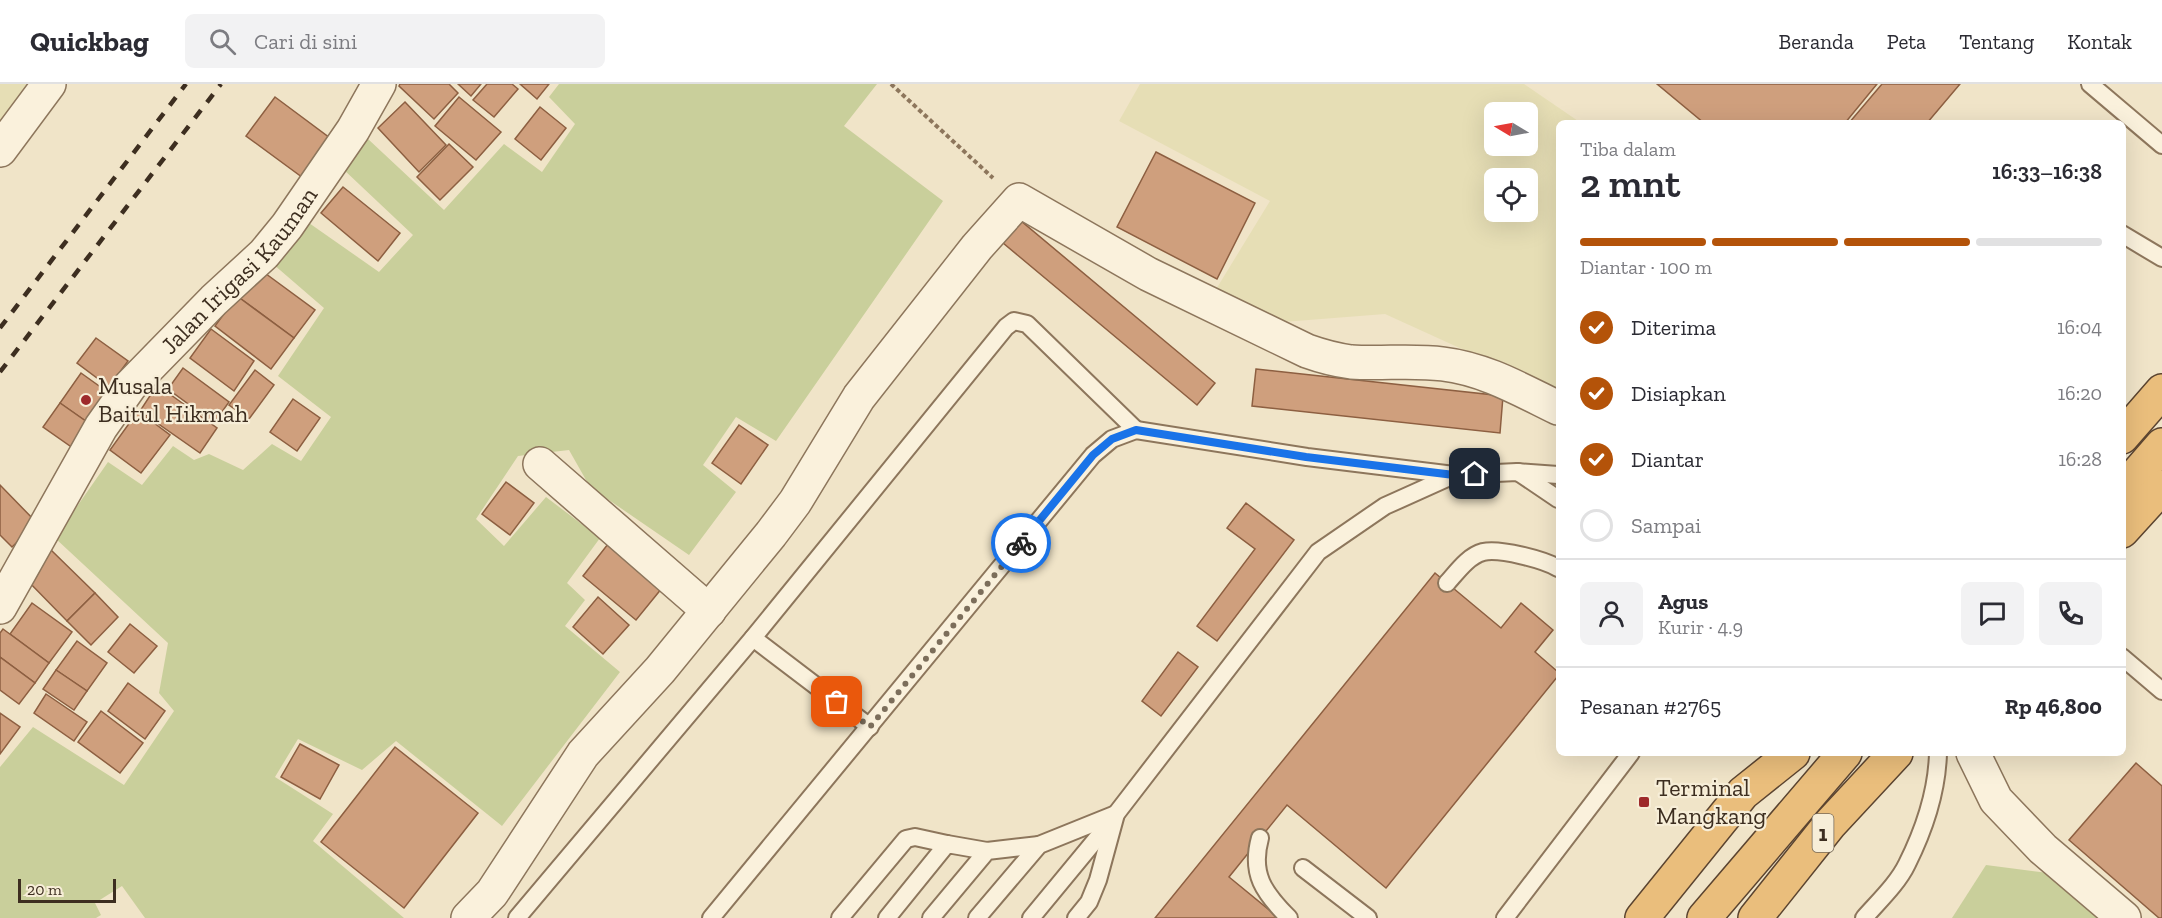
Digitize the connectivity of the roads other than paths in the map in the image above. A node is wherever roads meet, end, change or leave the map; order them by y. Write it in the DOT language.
graph roads {
  1 [pos="49,84"];
  2 [pos="379,84"];
  3 [pos="2090,84"];
  4 [pos="2162,145"];
  5 [pos="0,150"];
  6 [pos="2126,236"];
  7 [pos="2162,258"];
  8 [pos="2162,391"];
  9 [pos="1556,407"];
  10 [pos="1136,430"];
  11 [pos="2126,432"];
  12 [pos="2162,445"];
  13 [pos="540,464"];
  14 [pos="1517,472"];
  15 [pos="1454,475"];
  16 [pos="1556,475"];
  17 [pos="2126,486"];
  18 [pos="2162,487"];
  19 [pos="1556,498"];
  20 [pos="2126,527"];
  21 [pos="1556,567"];
  22 [pos="1447,583"];
  23 [pos="0,607"];
  24 [pos="709,611"];
  25 [pos="753,638"];
  26 [pos="2126,661"];
  27 [pos="2162,693"];
  28 [pos="870,727"];
  29 [pos="1629,756"];
  30 [pos="1789,756"];
  31 [pos="1842,756"];
  32 [pos="1893,756"];
  33 [pos="1938,756"];
  34 [pos="1974,756"];
  35 [pos="1116,814"];
  36 [pos="1260,838"];
  37 [pos="947,844"];
  38 [pos="1040,845"];
  39 [pos="987,851"];
  40 [pos="1303,868"];
  41 [pos="468,918"];
  42 [pos="517,918"];
  43 [pos="711,918"];
  44 [pos="840,918"];
  45 [pos="887,918"];
  46 [pos="931,918"];
  47 [pos="977,918"];
  48 [pos="1031,918"];
  49 [pos="1076,918"];
  50 [pos="1289,918"];
  51 [pos="1368,918"];
  52 [pos="1505,918"];
  53 [pos="1642,918"];
  54 [pos="1704,918"];
  55 [pos="1755,918"];
  56 [pos="1864,918"];
  57 [pos="2124,918"];
  1 -- 5 [label="street"];
  2 -- 23 [label="street, Jalan Irigasi Kauman"];
  3 -- 4 [label="lane"];
  6 -- 7 [label="lane"];
  8 -- 11 [label="highway"];
  9 -- 24 [label="street"];
  10 -- 15 [label="lane"];
  10 -- 25 [label="lane"];
  10 -- 28 [label="lane"];
  12 -- 17 [label="highway"];
  13 -- 24 [label="street"];
  14 -- 15 [label="lane"];
  14 -- 16 [label="lane"];
  14 -- 19 [label="lane"];
  15 -- 35 [label="lane"];
  18 -- 20 [label="highway"];
  21 -- 22 [label="lane"];
  24 -- 41 [label="street"];
  25 -- 28 [label="lane"];
  25 -- 42 [label="lane"];
  26 -- 27 [label="lane"];
  28 -- 43 [label="lane"];
  29 -- 52 [label="lane"];
  30 -- 53 [label="highway"];
  31 -- 54 [label="highway, 1"];
  32 -- 55 [label="highway, 1"];
  33 -- 56 [label="lane"];
  34 -- 57 [label="street"];
  35 -- 38 [label="lane"];
  35 -- 48 [label="lane"];
  35 -- 49 [label="lane"];
  36 -- 50 [label="lane"];
  37 -- 39 [label="lane"];
  37 -- 44 [label="lane"];
  37 -- 45 [label="lane"];
  38 -- 39 [label="lane"];
  38 -- 47 [label="lane"];
  39 -- 46 [label="lane"];
  40 -- 51 [label="lane"];
}
